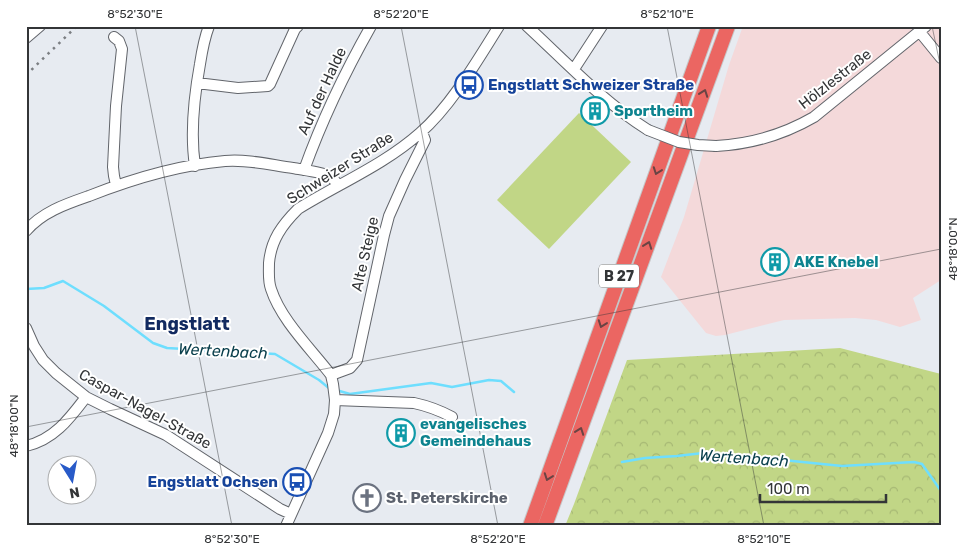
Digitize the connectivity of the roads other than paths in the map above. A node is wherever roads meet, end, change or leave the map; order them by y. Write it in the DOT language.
graph roads {
  1 [pos="40,26"];
  2 [pos="209,26"];
  3 [pos="298,26"];
  4 [pos="371,26"];
  5 [pos="500,26"];
  6 [pos="527,26"];
  7 [pos="602,26"];
  8 [pos="709,26"];
  9 [pos="728,26"];
  10 [pos="923,29"];
  11 [pos="114,37"];
  12 [pos="26,38"];
  13 [pos="941,58"];
  14 [pos="574,69"];
  15 [pos="197,83"];
  16 [pos="422,132"];
  17 [pos="195,166"];
  18 [pos="304,170"];
  19 [pos="116,185"];
  20 [pos="337,186"];
  21 [pos="26,231"];
  22 [pos="26,328"];
  23 [pos="332,380"];
  24 [pos="86,397"];
  25 [pos="335,400"];
  26 [pos="452,417"];
  27 [pos="26,446"];
  28 [pos="291,514"];
  29 [pos="286,526"];
  30 [pos="530,526"];
  31 [pos="545,526"];
  1 -- 12 [label="street"];
  2 -- 15 [label="street"];
  3 -- 15 [label="street"];
  4 -- 18 [label="street, Auf der Halde"];
  5 -- 16 [label="street, Schweizer Straße"];
  6 -- 14 [label="street, Hölzlestraße"];
  7 -- 14 [label="street"];
  8 -- 30 [label="highway, B 27, one-way"];
  31 -- 9 [label="highway, B 27, one-way"];
  10 -- 13 [label="street"];
  10 -- 14 [label="street, Hölzlestraße, bridge"];
  11 -- 19 [label="street"];
  15 -- 17 [label="street"];
  16 -- 20 [label="street, Schweizer Straße"];
  16 -- 23 [label="street, Alte Steige"];
  17 -- 18 [label="street"];
  17 -- 19 [label="street"];
  18 -- 20 [label="street"];
  19 -- 21 [label="street"];
  20 -- 23 [label="street, Schweizer Straße"];
  22 -- 24 [label="street, Caspar-Nagel-Straße"];
  23 -- 25 [label="street"];
  24 -- 27 [label="street"];
  24 -- 28 [label="street, Caspar-Nagel-Straße"];
  25 -- 26 [label="street"];
  25 -- 28 [label="street"];
  28 -- 29 [label="street"];
}
